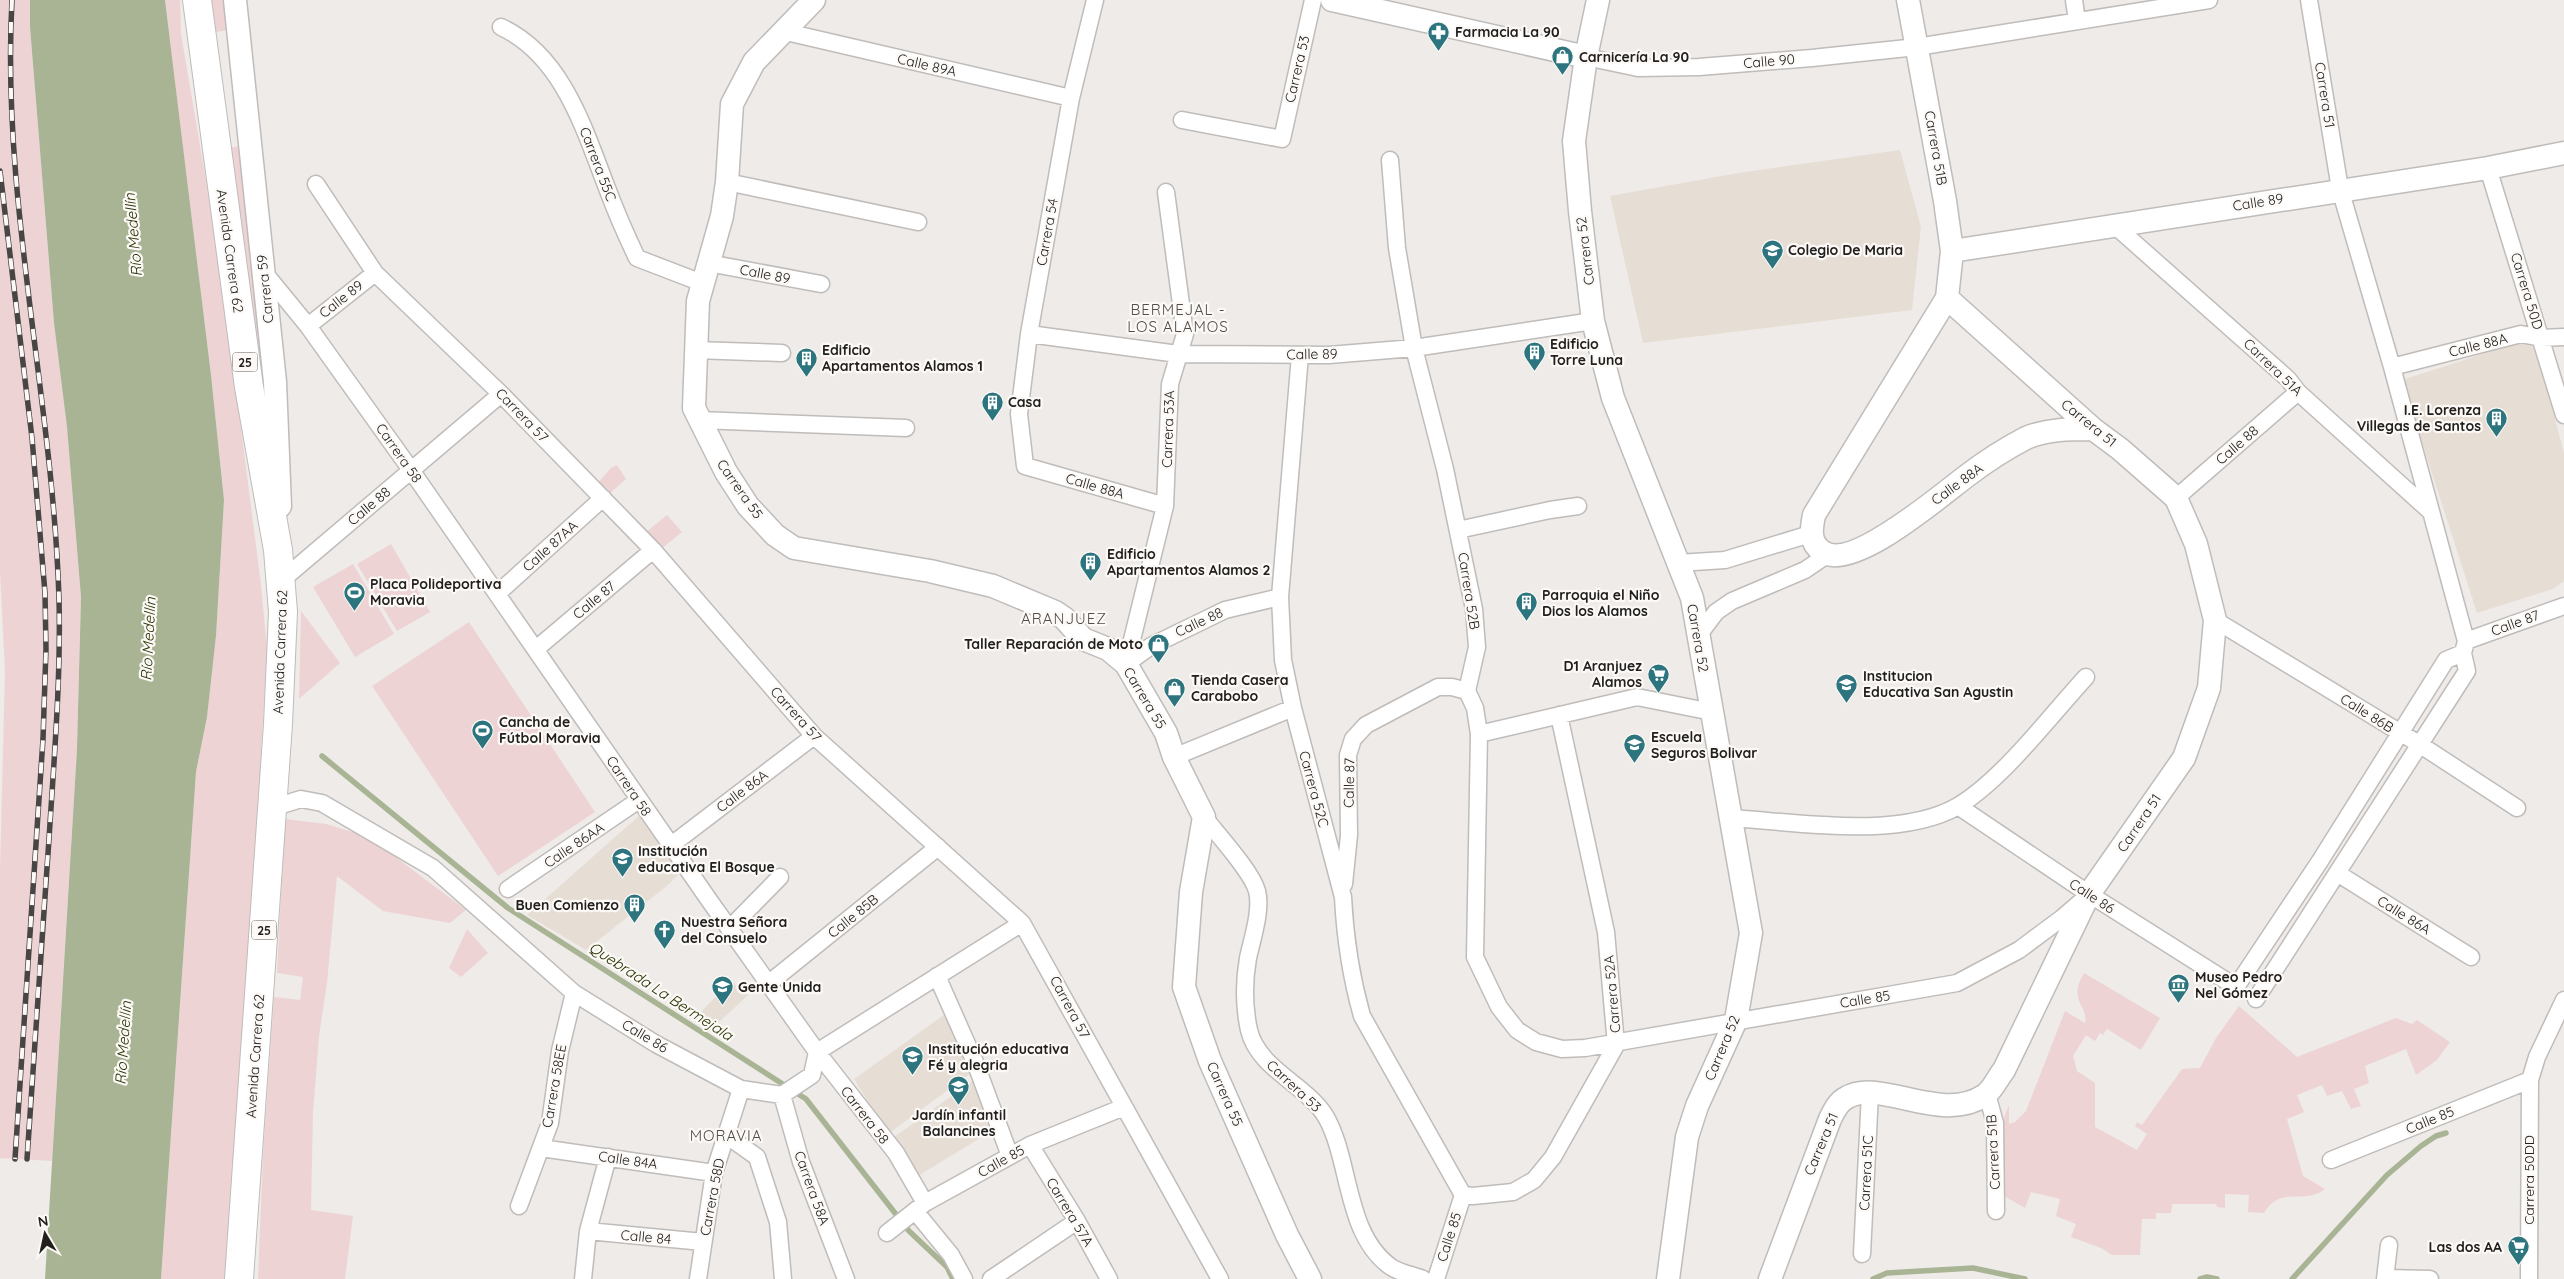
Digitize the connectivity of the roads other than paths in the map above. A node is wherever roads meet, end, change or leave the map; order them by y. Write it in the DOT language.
graph roads {
  1 [pos="197,0"];
  2 [pos="235,0"];
  3 [pos="814,0"];
  4 [pos="1095,0"];
  5 [pos="1313,0"];
  6 [pos="1332,0"];
  7 [pos="1598,0"];
  8 [pos="1908,0"];
  9 [pos="2074,0"];
  10 [pos="2210,0"];
  11 [pos="2308,0"];
  12 [pos="2077,21"];
  13 [pos="501,27"];
  14 [pos="782,31"];
  15 [pos="1917,46"];
  16 [pos="1586,56"];
  17 [pos="1071,98"];
  18 [pos="1182,120"];
  19 [pos="2564,153"];
  20 [pos="1390,160"];
  21 [pos="2488,168"];
  22 [pos="727,182"];
  23 [pos="316,184"];
  24 [pos="2340,189"];
  25 [pos="1166,192"];
  26 [pos="918,222"];
  27 [pos="2113,224"];
  28 [pos="1952,251"];
  29 [pos="263,271"];
  30 [pos="375,273"];
  31 [pos="705,273"];
  32 [pos="821,284"];
  33 [pos="1947,298"];
  34 [pos="1593,321"];
  35 [pos="308,326"];
  36 [pos="1029,334"];
  37 [pos="2564,337"];
  38 [pos="2541,338"];
  39 [pos="1414,348"];
  40 [pos="696,350"];
  41 [pos="782,353"];
  42 [pos="1178,354"];
  43 [pos="1300,355"];
  44 [pos="2392,367"];
  45 [pos="2298,392"];
  46 [pos="501,394"];
  47 [pos="2564,415"];
  48 [pos="699,420"];
  49 [pos="906,428"];
  50 [pos="2093,429"];
  51 [pos="1025,466"];
  52 [pos="411,470"];
  53 [pos="603,498"];
  54 [pos="2176,498"];
  55 [pos="1165,506"];
  56 [pos="1578,506"];
  57 [pos="2430,512"];
  58 [pos="1458,530"];
  59 [pos="1810,534"];
  60 [pos="653,550"];
  61 [pos="1827,555"];
  62 [pos="1678,563"];
  63 [pos="282,580"];
  64 [pos="497,594"];
  65 [pos="1280,597"];
  66 [pos="2564,606"];
  67 [pos="2215,620"];
  68 [pos="1698,636"];
  69 [pos="2465,647"];
  70 [pos="536,649"];
  71 [pos="1126,664"];
  72 [pos="2086,677"];
  73 [pos="1467,692"];
  74 [pos="1293,708"];
  75 [pos="1712,712"];
  76 [pos="1559,715"];
  77 [pos="2400,733"];
  78 [pos="1479,734"];
  79 [pos="814,736"];
  80 [pos="2419,744"];
  81 [pos="1174,757"];
  82 [pos="639,800"];
  83 [pos="1958,806"];
  84 [pos="272,808"];
  85 [pos="2517,808"];
  86 [pos="1204,817"];
  87 [pos="1731,818"];
  88 [pos="670,846"];
  89 [pos="938,847"];
  90 [pos="2337,873"];
  91 [pos="780,877"];
  92 [pos="508,889"];
  93 [pos="2089,894"];
  94 [pos="1343,897"];
  95 [pos="1022,923"];
  96 [pos="729,928"];
  97 [pos="2470,957"];
  98 [pos="937,976"];
  99 [pos="768,984"];
  100 [pos="574,993"];
  101 [pos="2256,999"];
  102 [pos="2564,1000"];
  103 [pos="1736,1020"];
  104 [pos="1616,1044"];
  105 [pos="817,1052"];
  106 [pos="2530,1080"];
  107 [pos="742,1089"];
  108 [pos="1870,1092"];
  109 [pos="785,1093"];
  110 [pos="1987,1094"];
  111 [pos="1124,1106"];
  112 [pos="726,1135"];
  113 [pos="1030,1145"];
  114 [pos="542,1148"];
  115 [pos="1010,1156"];
  116 [pos="608,1157"];
  117 [pos="2331,1160"];
  118 [pos="714,1173"];
  119 [pos="1463,1195"];
  120 [pos="519,1206"];
  121 [pos="917,1210"];
  122 [pos="1996,1211"];
  123 [pos="1077,1221"];
  124 [pos="588,1231"];
  125 [pos="890,1231"];
  126 [pos="703,1242"];
  127 [pos="2389,1245"];
  128 [pos="1862,1254"];
  129 [pos="2385,1278"];
  130 [pos="239,1279"];
  131 [pos="584,1279"];
  132 [pos="698,1279"];
  133 [pos="783,1279"];
  134 [pos="846,1279"];
  135 [pos="964,1279"];
  136 [pos="991,1279"];
  137 [pos="1109,1279"];
  138 [pos="1220,1279"];
  139 [pos="1310,1279"];
  140 [pos="1423,1279"];
  141 [pos="1436,1279"];
  142 [pos="1668,1279"];
  143 [pos="1770,1279"];
  144 [pos="2430,1279"];
  145 [pos="2529,1279"];
  1 -- 63 [label="highway, Avenida Carrera 62 / 25"];
  2 -- 29 [label="street, Carrera 59"];
  3 -- 14 [label="street, Carrera 55"];
  4 -- 17 [label="street, Carrera 54"];
  5 -- 18 [label="street, Carrera 53"];
  6 -- 16 [label="street, Calle 90"];
  7 -- 16 [label="street, Carrera 52"];
  8 -- 15 [label="street, Carrera 51B"];
  9 -- 12 [label="street"];
  10 -- 12 [label="street, Calle 90"];
  11 -- 24 [label="street, Carrera 51"];
  12 -- 15 [label="street, Calle 90"];
  13 -- 31 [label="street, Carrera 55C"];
  14 -- 17 [label="street, Calle 89A"];
  14 -- 22 [label="street, Carrera 55"];
  15 -- 16 [label="street, Calle 90"];
  15 -- 28 [label="street, Carrera 51B"];
  16 -- 34 [label="street, Carrera 52"];
  17 -- 36 [label="street, Carrera 54"];
  19 -- 21 [label="street, Calle 89"];
  20 -- 39 [label="street, Carrera 52B"];
  21 -- 24 [label="street, Calle 89"];
  21 -- 38 [label="street, Carrera 50D"];
  22 -- 26 [label="street"];
  22 -- 31 [label="street, Carrera 55"];
  23 -- 30 [label="street, Carrera 57"];
  24 -- 27 [label="street, Calle 89"];
  24 -- 44 [label="street, Carrera 51"];
  25 -- 42 [label="street, Carrera 53A"];
  27 -- 28 [label="street, Calle 89"];
  27 -- 45 [label="street, Carrera 51A"];
  28 -- 33 [label="street, Carrera 51B"];
  29 -- 35 [label="street, Carrera 58"];
  29 -- 63 [label="street, Carrera 59"];
  30 -- 35 [label="street, Calle 89"];
  30 -- 46 [label="street, Carrera 57"];
  31 -- 32 [label="street, Calle 89"];
  31 -- 40 [label="street, Carrera 55"];
  33 -- 50 [label="street, Carrera 51"];
  33 -- 59 [label="street"];
  34 -- 39 [label="street, Calle 89"];
  34 -- 62 [label="street, Carrera 52"];
  35 -- 52 [label="street, Carrera 58"];
  36 -- 42 [label="street, Calle 89"];
  36 -- 51 [label="street, Carrera 54"];
  37 -- 38 [label="street, Calle 88A"];
  38 -- 44 [label="street, Calle 88A"];
  38 -- 47 [label="street, Carrera 50D"];
  39 -- 43 [label="street, Calle 89"];
  39 -- 58 [label="street, Carrera 52B"];
  40 -- 41 [label="street"];
  40 -- 48 [label="street, Carrera 55"];
  42 -- 43 [label="street, Calle 89"];
  42 -- 55 [label="street, Carrera 53A"];
  43 -- 65 [label="street, Carrera 52C"];
  44 -- 57 [label="street, Carrera 51"];
  45 -- 54 [label="street, Calle 88"];
  45 -- 57 [label="street, Carrera 51A"];
  46 -- 52 [label="street, Calle 88"];
  46 -- 53 [label="street, Carrera 57"];
  48 -- 49 [label="street"];
  48 -- 71 [label="street, Carrera 55"];
  50 -- 54 [label="street, Carrera 51"];
  50 -- 61 [label="street, Calle 88A"];
  51 -- 55 [label="street, Calle 88A"];
  52 -- 63 [label="street, Calle 88"];
  52 -- 64 [label="street, Carrera 58"];
  53 -- 60 [label="street, Carrera 57"];
  53 -- 64 [label="street, Calle 87AA"];
  54 -- 67 [label="street, Carrera 51"];
  55 -- 71 [label="street, Carrera 53A"];
  56 -- 58 [label="street"];
  57 -- 69 [label="street, Carrera 51"];
  58 -- 73 [label="street, Carrera 52B"];
  59 -- 61 [label="street"];
  59 -- 62 [label="street"];
  60 -- 70 [label="street, Calle 87"];
  60 -- 79 [label="street, Carrera 57"];
  61 -- 68 [label="street, Calle 88A"];
  62 -- 68 [label="street, Carrera 52"];
  63 -- 84 [label="highway, Avenida Carrera 62 / 25"];
  64 -- 70 [label="street, Carrera 58"];
  65 -- 71 [label="street, Calle 88"];
  65 -- 74 [label="street, Carrera 52C"];
  66 -- 69 [label="street, Calle 87"];
  67 -- 77 [label="street, Calle 86B"];
  67 -- 93 [label="street, Carrera 51"];
  68 -- 75 [label="street, Carrera 52"];
  69 -- 77 [label="street"];
  69 -- 80 [label="street, Carrera 51"];
  70 -- 82 [label="street, Carrera 58"];
  71 -- 81 [label="street, Carrera 55"];
  72 -- 83 [label="street"];
  73 -- 78 [label="street"];
  73 -- 94 [label="street, Calle 87"];
  74 -- 81 [label="street"];
  74 -- 94 [label="street, Carrera 52C"];
  75 -- 76 [label="street"];
  75 -- 87 [label="street, Carrera 52"];
  76 -- 78 [label="street"];
  76 -- 104 [label="street, Carrera 52A"];
  77 -- 80 [label="street, Calle 86B"];
  77 -- 93 [label="street, Calle 86"];
  78 -- 104 [label="street"];
  79 -- 88 [label="street, Calle 86A"];
  79 -- 89 [label="street, Carrera 57"];
  80 -- 85 [label="street, Calle 86B"];
  80 -- 90 [label="street, Carrera 51"];
  81 -- 86 [label="street, Carrera 55"];
  82 -- 88 [label="street, Carrera 58"];
  82 -- 92 [label="street, Calle 86AA"];
  83 -- 87 [label="street"];
  83 -- 93 [label="street, Calle 86"];
  84 -- 100 [label="street, Calle 86"];
  84 -- 130 [label="highway, Avenida Carrera 62 / 25"];
  86 -- 139 [label="street, Carrera 55"];
  86 -- 140 [label="street, Carrera 53"];
  87 -- 103 [label="street, Carrera 52"];
  88 -- 96 [label="street, Carrera 58"];
  89 -- 95 [label="street, Carrera 57"];
  89 -- 99 [label="street, Calle 85B"];
  90 -- 97 [label="street, Calle 86A"];
  90 -- 101 [label="street, Carrera 51"];
  91 -- 96 [label="street"];
  93 -- 103 [label="street, Calle 85"];
  93 -- 110 [label="street, Carrera 51"];
  94 -- 119 [label="street, Carrera 52C"];
  95 -- 98 [label="street"];
  95 -- 111 [label="street, Carrera 57"];
  96 -- 99 [label="street, Carrera 58"];
  98 -- 105 [label="street"];
  98 -- 115 [label="street"];
  99 -- 105 [label="street, Carrera 58"];
  100 -- 107 [label="street, Calle 86"];
  100 -- 114 [label="street, Carrera 58EE"];
  102 -- 106 [label="street, Carrera 50DD"];
  103 -- 104 [label="street, Calle 85"];
  103 -- 142 [label="street, Carrera 52"];
  104 -- 119 [label="street, Carrera 52A"];
  105 -- 109 [label="street"];
  105 -- 121 [label="street, Carrera 58"];
  106 -- 117 [label="street, Calle 85"];
  106 -- 145 [label="street, Carrera 50DD"];
  107 -- 109 [label="street, Calle 86"];
  107 -- 112 [label="street, Carrera 58D"];
  108 -- 110 [label="street, Carrera 51"];
  108 -- 128 [label="street, Carrera 51C"];
  108 -- 143 [label="street, Carrera 51"];
  109 -- 134 [label="street, Carrera 58A"];
  110 -- 122 [label="street, Carrera 51B"];
  111 -- 113 [label="street, Calle 85"];
  111 -- 138 [label="street, Carrera 57"];
  112 -- 118 [label="street, Carrera 58D"];
  112 -- 133 [label="street"];
  113 -- 115 [label="street, Calle 85"];
  113 -- 123 [label="street, Carrera 57A"];
  114 -- 116 [label="street, Calle 84A"];
  114 -- 120 [label="street, Carrera 58EE"];
  115 -- 121 [label="street, Calle 85"];
  116 -- 118 [label="street, Calle 84A"];
  116 -- 124 [label="street"];
  118 -- 126 [label="street, Carrera 58D"];
  119 -- 141 [label="street, Calle 85"];
  121 -- 125 [label="street, Calle 85"];
  121 -- 135 [label="street, Carrera 58"];
  123 -- 136 [label="street"];
  123 -- 137 [label="street, Carrera 57A"];
  124 -- 126 [label="street, Calle 84"];
  124 -- 131 [label="street"];
  126 -- 132 [label="street, Carrera 58D"];
  127 -- 129 [label="street"];
  129 -- 144 [label="street"];
}
